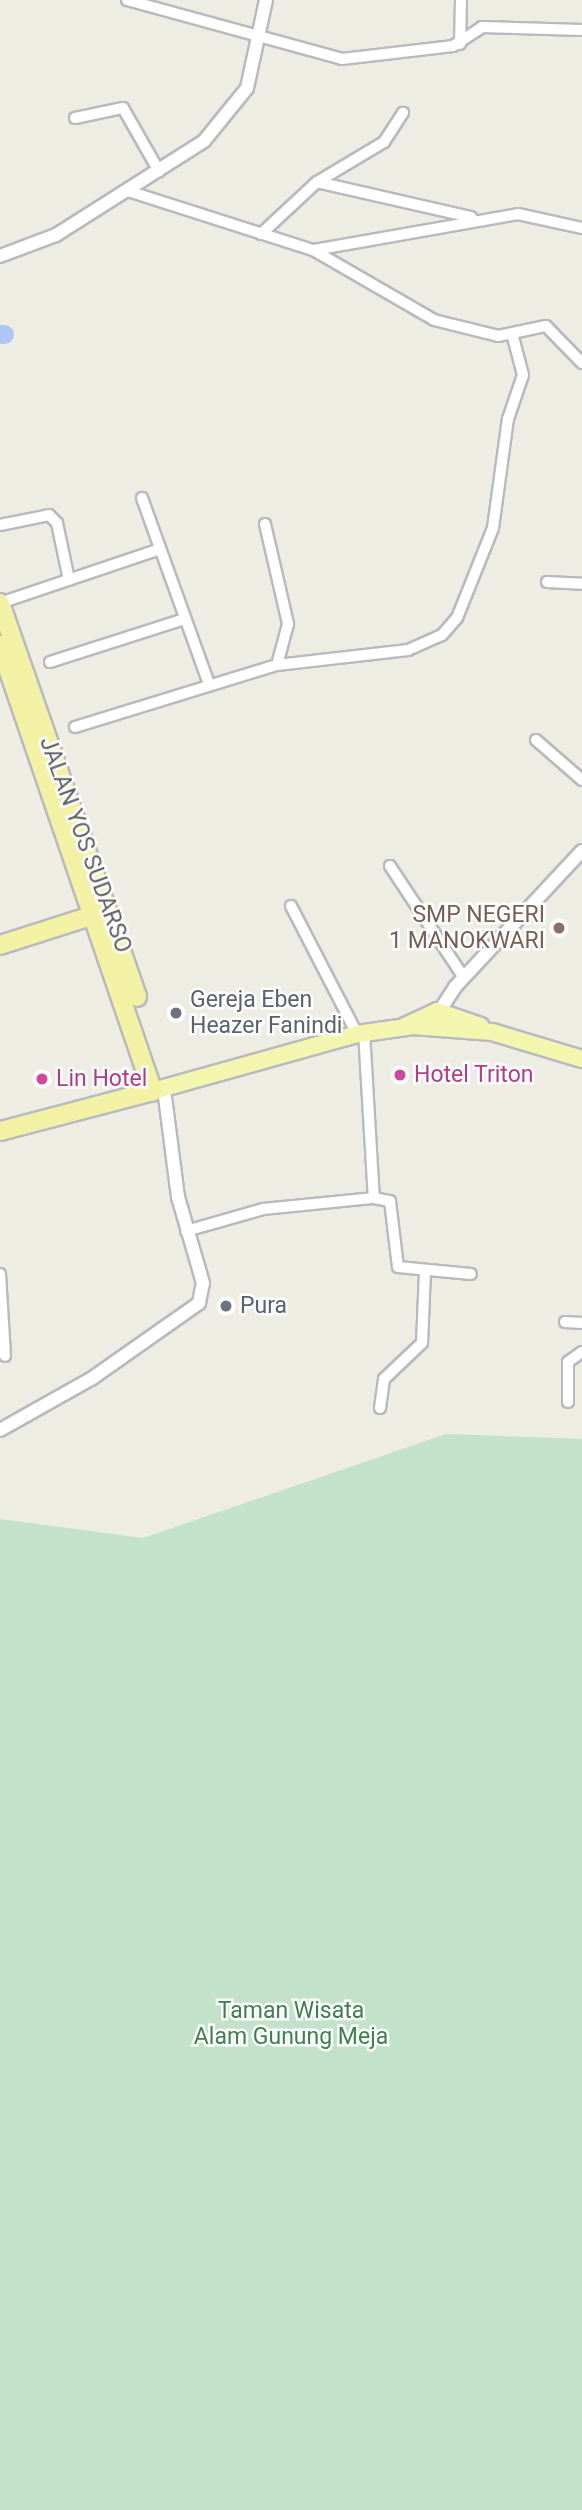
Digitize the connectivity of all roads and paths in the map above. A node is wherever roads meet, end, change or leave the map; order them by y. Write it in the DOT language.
graph roads {
  1 [pos="127,0"];
  2 [pos="266,0"];
  3 [pos="461,0"];
  4 [pos="582,30"];
  5 [pos="260,37"];
  6 [pos="460,44"];
  7 [pos="403,113"];
  8 [pos="75,118"];
  9 [pos="159,171"];
  10 [pos="317,182"];
  11 [pos="128,191"];
  12 [pos="475,217"];
  13 [pos="582,228"];
  14 [pos="261,234"];
  15 [pos="313,250"];
  16 [pos="0,256"];
  17 [pos="512,333"];
  18 [pos="582,363"];
  19 [pos="142,498"];
  20 [pos="265,524"];
  21 [pos="0,525"];
  22 [pos="160,550"];
  23 [pos="69,580"];
  24 [pos="547,582"];
  25 [pos="582,584"];
  26 [pos="0,603"];
  27 [pos="185,619"];
  28 [pos="0,645"];
  29 [pos="50,662"];
  30 [pos="277,665"];
  31 [pos="209,684"];
  32 [pos="25,696"];
  33 [pos="75,727"];
  34 [pos="536,740"];
  35 [pos="582,780"];
  36 [pos="582,851"];
  37 [pos="390,866"];
  38 [pos="291,906"];
  39 [pos="97,914"];
  40 [pos="0,945"];
  41 [pos="460,982"];
  42 [pos="441,1019"];
  43 [pos="360,1033"];
  44 [pos="582,1059"];
  45 [pos="158,1090"];
  46 [pos="0,1131"];
  47 [pos="374,1198"];
  48 [pos="186,1231"];
  49 [pos="425,1272"];
  50 [pos="0,1274"];
  51 [pos="471,1274"];
  52 [pos="565,1322"];
  53 [pos="582,1323"];
  54 [pos="582,1352"];
  55 [pos="5,1356"];
  56 [pos="568,1402"];
  57 [pos="380,1408"];
  58 [pos="0,1430"];
  1 -- 5 [label="street"];
  2 -- 5 [label="street"];
  3 -- 6 [label="street"];
  4 -- 6 [label="street"];
  5 -- 6 [label="street"];
  5 -- 9 [label="street"];
  7 -- 10 [label="street"];
  8 -- 9 [label="street"];
  9 -- 11 [label="street"];
  10 -- 12 [label="street"];
  10 -- 14 [label="street"];
  11 -- 14 [label="street"];
  11 -- 16 [label="street"];
  12 -- 13 [label="street"];
  12 -- 15 [label="street"];
  14 -- 15 [label="street"];
  15 -- 17 [label="street"];
  17 -- 18 [label="street"];
  17 -- 30 [label="street"];
  19 -- 22 [label="street"];
  20 -- 30 [label="street"];
  21 -- 23 [label="street"];
  22 -- 23 [label="street"];
  22 -- 27 [label="street"];
  23 -- 26 [label="street"];
  24 -- 25 [label="street"];
  26 -- 32 [label="highway, JALAN YOS SUDARSO"];
  27 -- 29 [label="street"];
  27 -- 31 [label="street"];
  28 -- 32 [label="highway, JALAN YOS SUDARSO"];
  30 -- 31 [label="street"];
  31 -- 33 [label="street"];
  32 -- 39 [label="highway, JALAN YOS SUDARSO"];
  32 -- 45 [label="highway, JALAN YOS SUDARSO"];
  34 -- 35 [label="street"];
  36 -- 41 [label="street"];
  37 -- 41 [label="street"];
  38 -- 43 [label="street"];
  39 -- 40 [label="highway"];
  39 -- 45 [label="highway, JALAN YOS SUDARSO"];
  41 -- 42 [label="street"];
  42 -- 43 [label="main road"];
  42 -- 44 [label="main road"];
  43 -- 45 [label="main road"];
  43 -- 47 [label="street"];
  45 -- 46 [label="highway"];
  45 -- 48 [label="street"];
  47 -- 48 [label="street"];
  47 -- 49 [label="street"];
  48 -- 58 [label="street"];
  49 -- 51 [label="street"];
  49 -- 57 [label="street"];
  50 -- 55 [label="street"];
  52 -- 53 [label="street"];
  54 -- 56 [label="street"];
}
